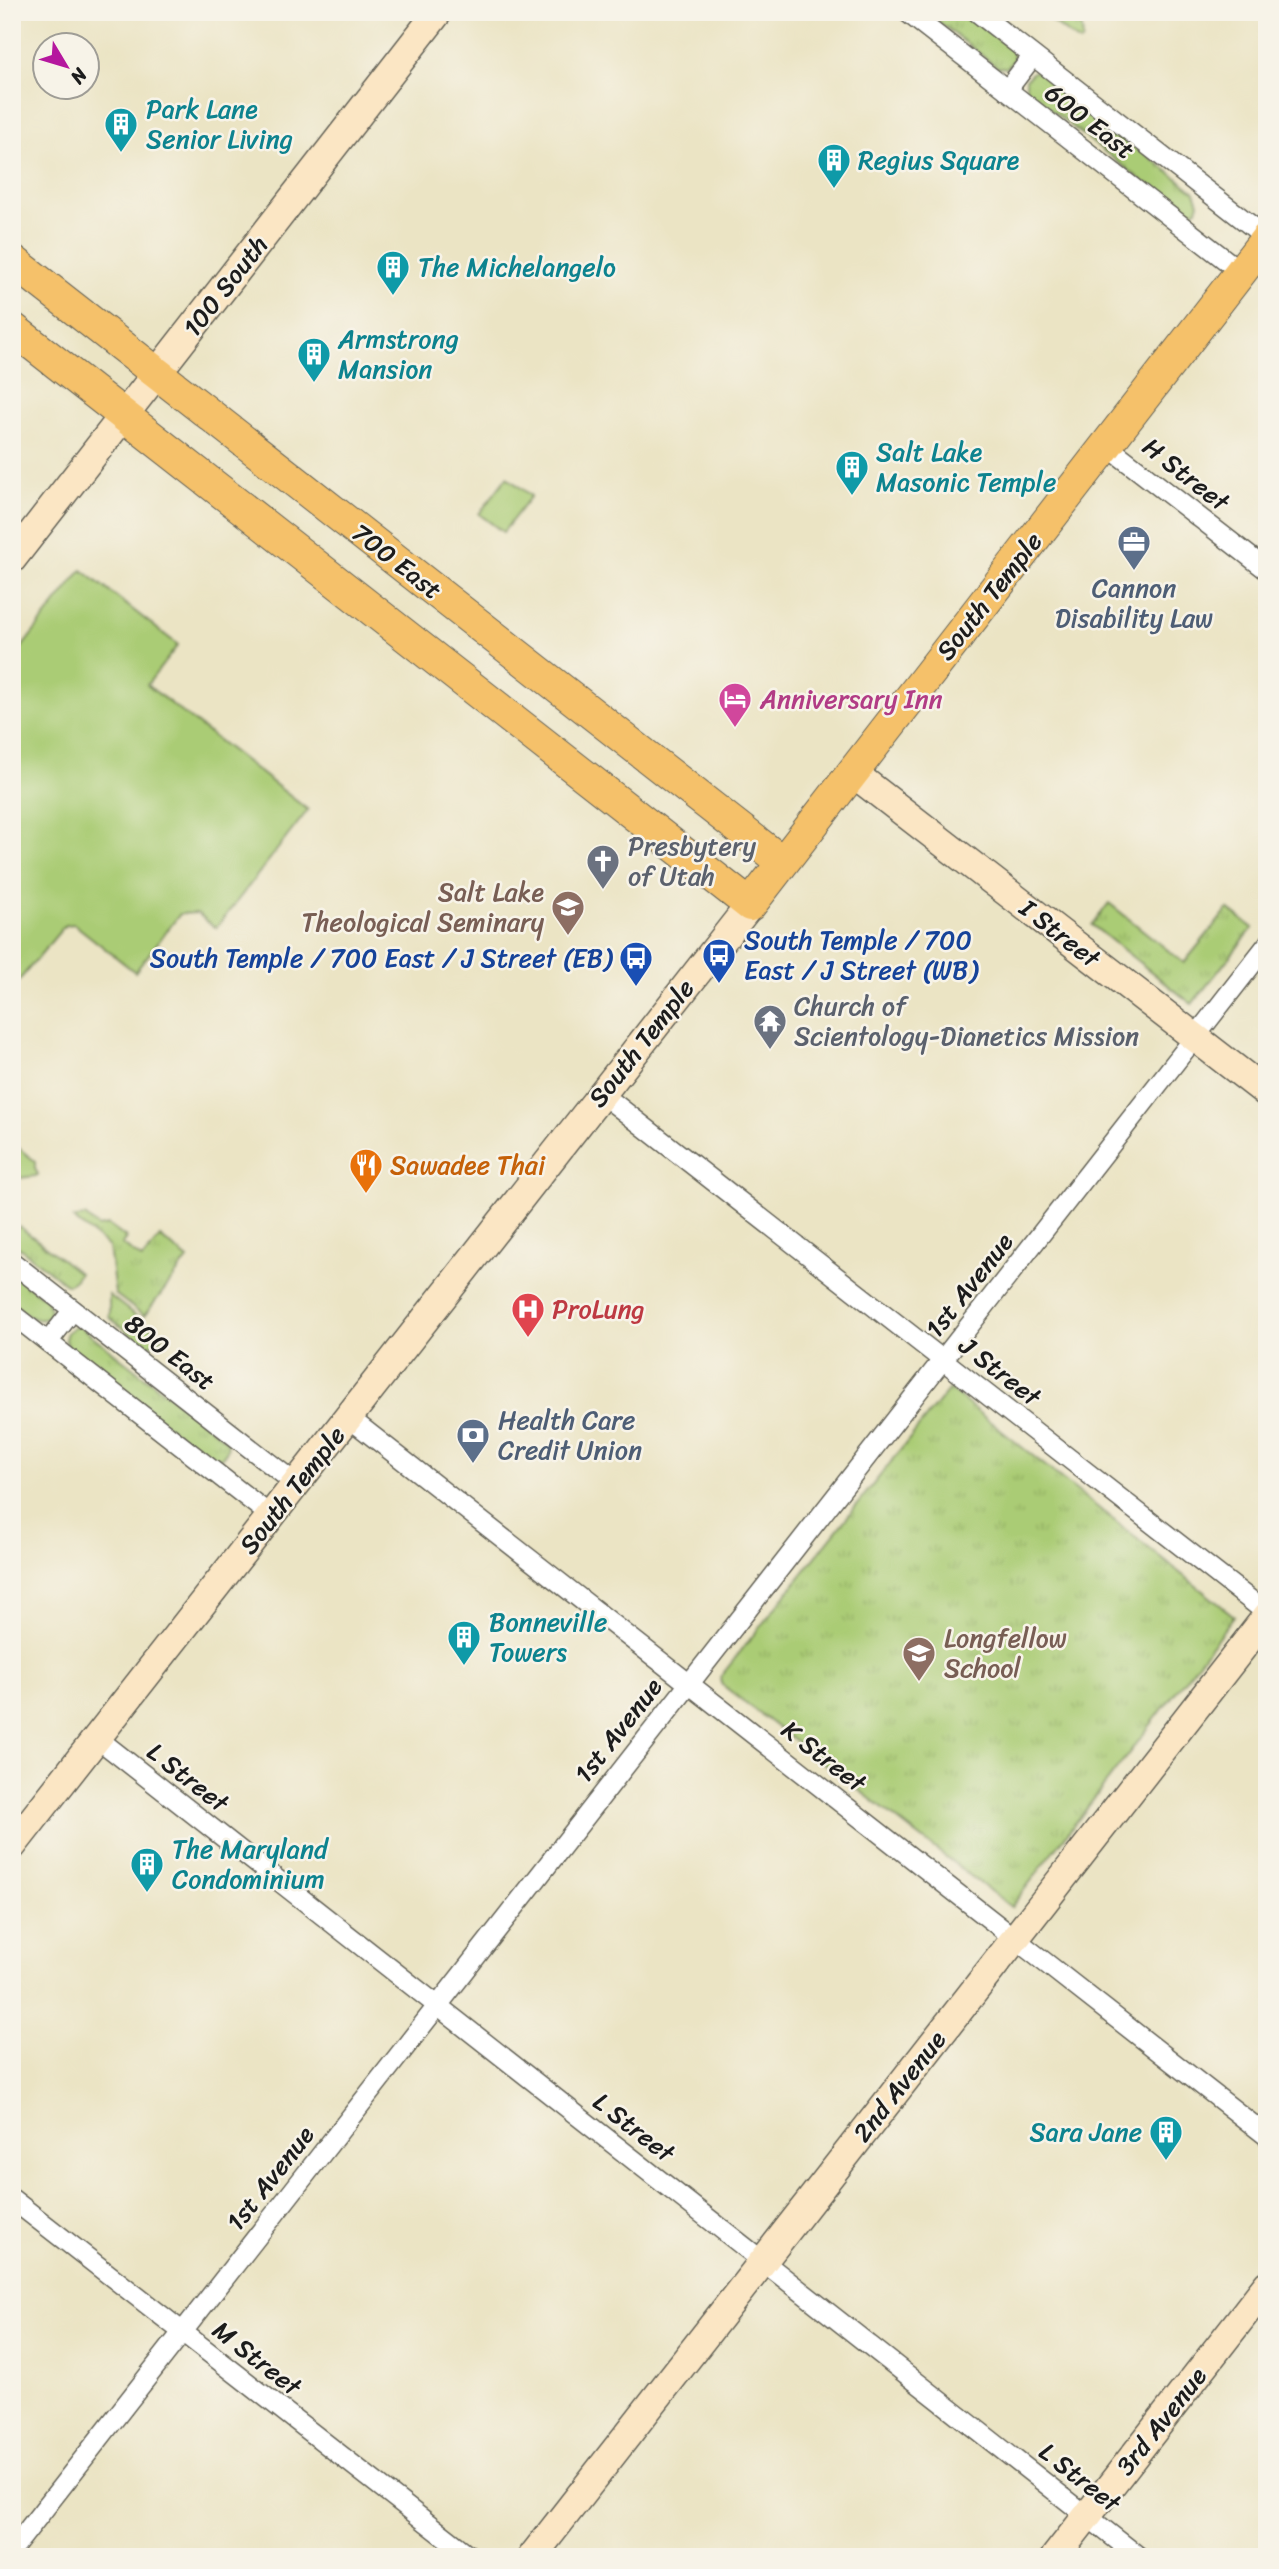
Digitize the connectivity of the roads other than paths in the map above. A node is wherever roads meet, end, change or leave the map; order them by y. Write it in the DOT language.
graph roads {
  1 [pos="438,12"];
  2 [pos="907,12"];
  3 [pos="977,12"];
  4 [pos="1033,56"];
  5 [pos="1007,90"];
  6 [pos="1267,238"];
  7 [pos="12,260"];
  8 [pos="1241,272"];
  9 [pos="12,328"];
  10 [pos="156,373"];
  11 [pos="125,415"];
  12 [pos="1106,445"];
  13 [pos="12,559"];
  14 [pos="1267,570"];
  15 [pos="853,773"];
  16 [pos="782,862"];
  17 [pos="750,905"];
  18 [pos="1267,945"];
  19 [pos="1195,1038"];
  20 [pos="1267,1093"];
  21 [pos="602,1094"];
  22 [pos="12,1262"];
  23 [pos="73,1310"];
  24 [pos="12,1314"];
  25 [pos="48,1342"];
  26 [pos="943,1360"];
  27 [pos="348,1417"];
  28 [pos="296,1484"];
  29 [pos="271,1516"];
  30 [pos="1267,1615"];
  31 [pos="689,1682"];
  32 [pos="97,1738"];
  33 [pos="12,1846"];
  34 [pos="1014,1937"];
  35 [pos="437,2005"];
  36 [pos="1267,2136"];
  37 [pos="12,2199"];
  38 [pos="761,2262"];
  39 [pos="1267,2285"];
  40 [pos="183,2332"];
  41 [pos="1087,2516"];
  42 [pos="12,2550"];
  43 [pos="471,2557"];
  44 [pos="533,2557"];
  45 [pos="1055,2557"];
  46 [pos="1139,2557"];
  1 -- 10 [label="street, 100 South"];
  2 -- 5 [label="street, 600 East"];
  3 -- 4 [label="street, 600 East"];
  4 -- 5 [label="street"];
  4 -- 6 [label="street, 600 East"];
  5 -- 8 [label="street, 600 East"];
  6 -- 8 [label="main road, South Temple"];
  7 -- 10 [label="main road, 700 East"];
  8 -- 12 [label="main road, South Temple"];
  9 -- 11 [label="main road, 700 East"];
  10 -- 11 [label="street, 100 South"];
  10 -- 16 [label="main road, 700 East"];
  11 -- 13 [label="street, 100 South"];
  11 -- 17 [label="main road, 700 East"];
  12 -- 14 [label="street, H Street"];
  12 -- 15 [label="main road, South Temple"];
  15 -- 16 [label="main road, South Temple"];
  15 -- 19 [label="street, I Street"];
  16 -- 17 [label="main road, South Temple"];
  17 -- 21 [label="street, South Temple"];
  18 -- 19 [label="street, 1st Avenue"];
  19 -- 20 [label="street, I Street"];
  19 -- 26 [label="street, 1st Avenue"];
  21 -- 26 [label="street, J Street"];
  21 -- 27 [label="street, South Temple"];
  22 -- 23 [label="street, 800 East"];
  23 -- 25 [label="street"];
  23 -- 28 [label="street, 800 East"];
  24 -- 25 [label="street"];
  25 -- 29 [label="street"];
  26 -- 30 [label="street, J Street"];
  26 -- 31 [label="street, 1st Avenue"];
  27 -- 28 [label="street, South Temple"];
  27 -- 31 [label="street, K Street"];
  28 -- 29 [label="street, South Temple"];
  29 -- 32 [label="street, South Temple"];
  30 -- 34 [label="street, 2nd Avenue"];
  31 -- 34 [label="street, K Street"];
  31 -- 35 [label="street, 1st Avenue"];
  32 -- 33 [label="street, South Temple"];
  32 -- 35 [label="street, L Street"];
  34 -- 36 [label="street, K Street"];
  34 -- 38 [label="street, 2nd Avenue"];
  35 -- 38 [label="street, L Street"];
  35 -- 40 [label="street, 1st Avenue"];
  37 -- 40 [label="street, M Street"];
  38 -- 41 [label="street, L Street"];
  38 -- 44 [label="street, 2nd Avenue"];
  39 -- 41 [label="street, 3rd Avenue"];
  40 -- 42 [label="street, 1st Avenue"];
  40 -- 43 [label="street, M Street"];
  41 -- 45 [label="street, 3rd Avenue"];
  41 -- 46 [label="street, L Street"];
}
